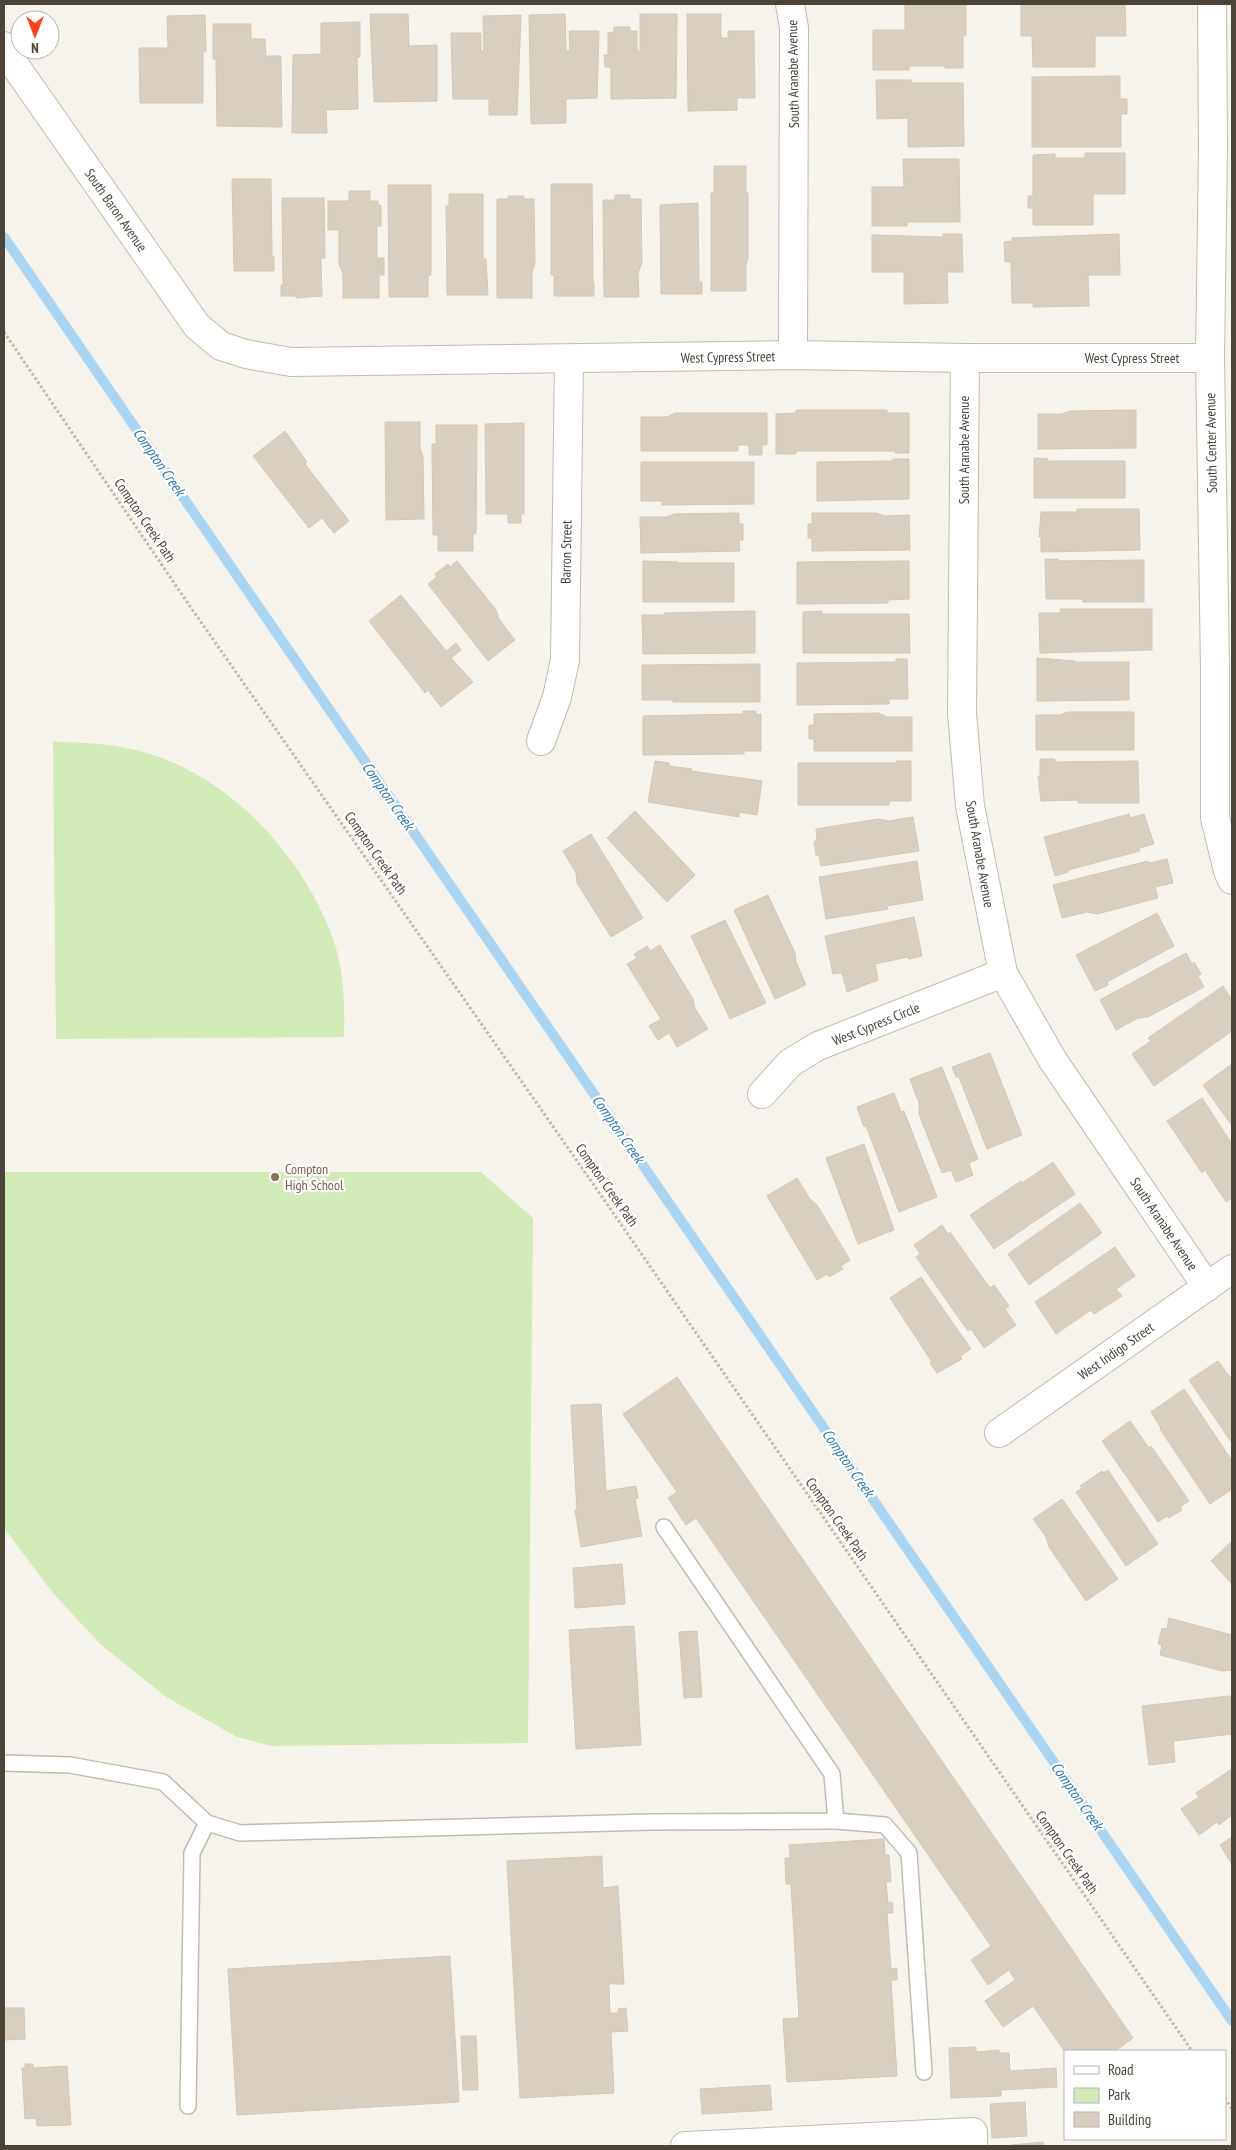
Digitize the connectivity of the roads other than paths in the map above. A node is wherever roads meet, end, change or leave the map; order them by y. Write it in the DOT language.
graph roads {
  1 [pos="790,4"];
  2 [pos="1212,4"];
  3 [pos="4,46"];
  4 [pos="1222,147"];
  5 [pos="246,354"];
  6 [pos="793,355"];
  7 [pos="965,358"];
  8 [pos="1210,358"];
  9 [pos="569,359"];
  10 [pos="1224,668"];
  11 [pos="541,741"];
  12 [pos="1232,880"];
  13 [pos="1003,973"];
  14 [pos="762,1094"];
  15 [pos="1232,1269"];
  16 [pos="1207,1287"];
  17 [pos="999,1433"];
  18 [pos="664,1527"];
  19 [pos="4,1763"];
  20 [pos="836,1821"];
  21 [pos="207,1823"];
  22 [pos="924,2072"];
  23 [pos="188,2106"];
  24 [pos="685,2146"];
  25 [pos="973,2146"];
  1 -- 6 [label="street, South Aranabe Avenue"];
  2 -- 4 [label="street, South Center Avenue"];
  3 -- 5 [label="street, South Baron Avenue"];
  4 -- 8 [label="street, South Center Avenue"];
  5 -- 9 [label="street, West Cypress Street"];
  6 -- 7 [label="street, West Cypress Street"];
  6 -- 9 [label="street, West Cypress Street"];
  7 -- 8 [label="street, West Cypress Street"];
  7 -- 13 [label="street, South Aranabe Avenue"];
  8 -- 10 [label="street, South Center Avenue"];
  9 -- 11 [label="street, Barron Street"];
  10 -- 12 [label="street, South Center Avenue"];
  13 -- 14 [label="street, West Cypress Circle"];
  13 -- 16 [label="street, South Aranabe Avenue"];
  15 -- 16 [label="street, West Indigo Street"];
  16 -- 17 [label="street, West Indigo Street"];
  18 -- 20 [label="lane"];
  19 -- 21 [label="lane"];
  20 -- 21 [label="lane"];
  20 -- 22 [label="lane"];
  21 -- 23 [label="lane"];
  24 -- 25 [label="street"];
}
